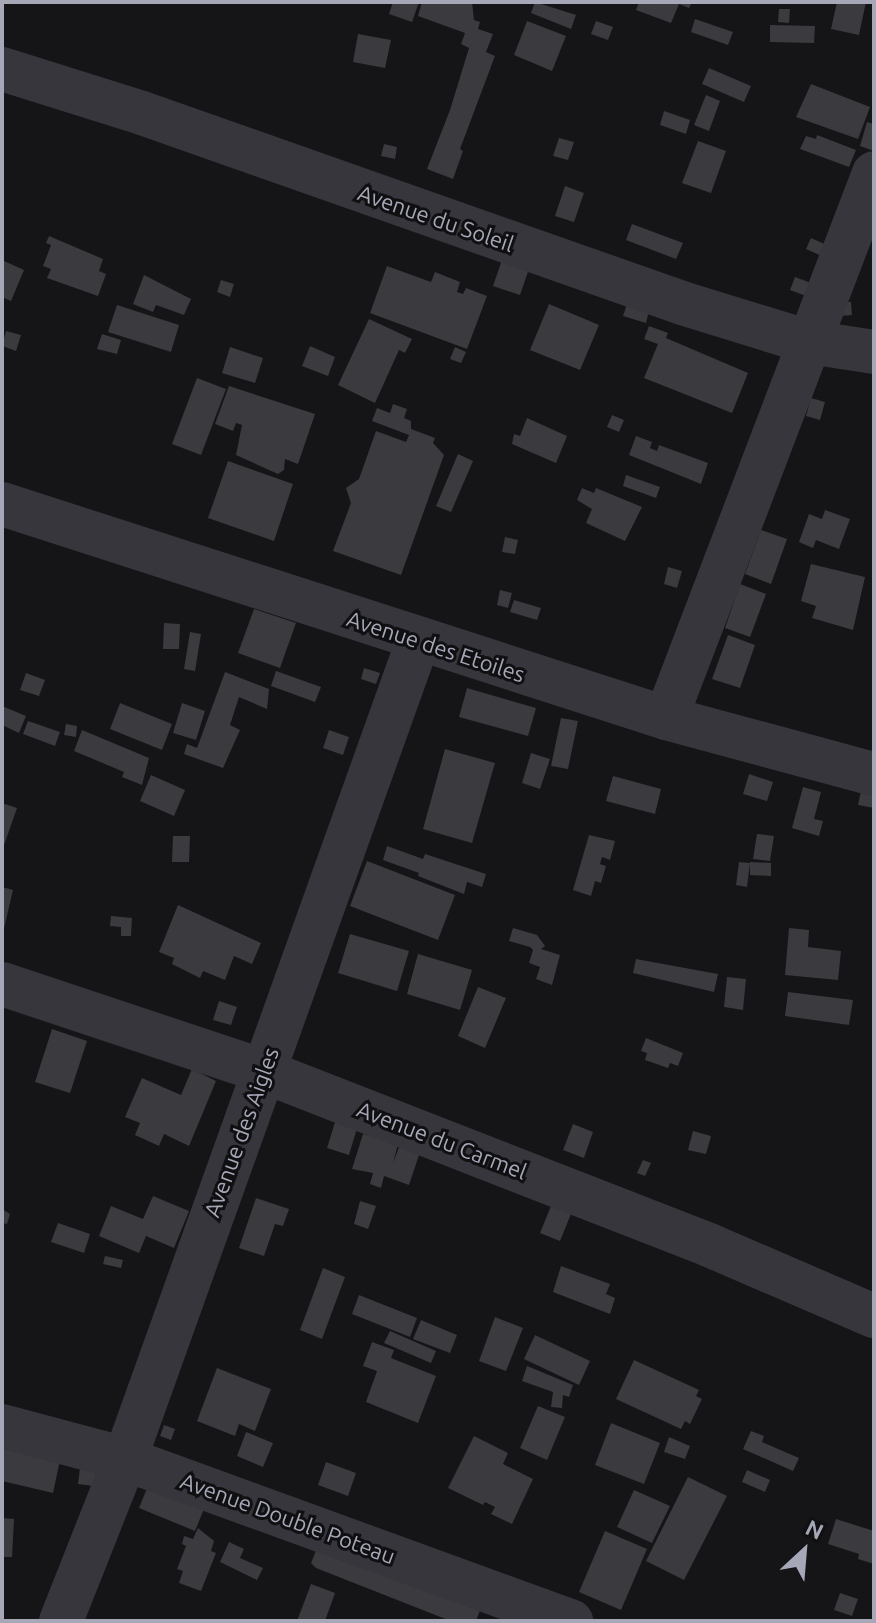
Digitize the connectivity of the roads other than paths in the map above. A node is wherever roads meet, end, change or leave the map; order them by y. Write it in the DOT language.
graph roads {
  1 [pos="2,69"];
  2 [pos="874,173"];
  3 [pos="809,342"];
  4 [pos="874,352"];
  5 [pos="2,504"];
  6 [pos="418,641"];
  7 [pos="666,718"];
  8 [pos="874,774"];
  9 [pos="2,984"];
  10 [pos="263,1071"];
  11 [pos="874,1316"];
  12 [pos="2,1426"];
  13 [pos="125,1459"];
  14 [pos="565,1620"];
  15 [pos="61,1621"];
  1 -- 3 [label="street, Avenue du Soleil"];
  2 -- 3 [label="street"];
  3 -- 4 [label="street, Avenue du Soleil"];
  3 -- 7 [label="street"];
  5 -- 6 [label="street, Avenue des Etoiles"];
  6 -- 7 [label="street, Avenue des Etoiles"];
  6 -- 10 [label="street, Avenue des Aigles"];
  7 -- 8 [label="street, Avenue des Etoiles"];
  9 -- 10 [label="street, Avenue du Carmel"];
  10 -- 11 [label="street, Avenue du Carmel"];
  10 -- 13 [label="street, Avenue des Aigles"];
  12 -- 13 [label="street, Avenue Double Poteau"];
  13 -- 14 [label="street, Avenue Double Poteau"];
  13 -- 15 [label="street, Avenue des Aigles"];
}
